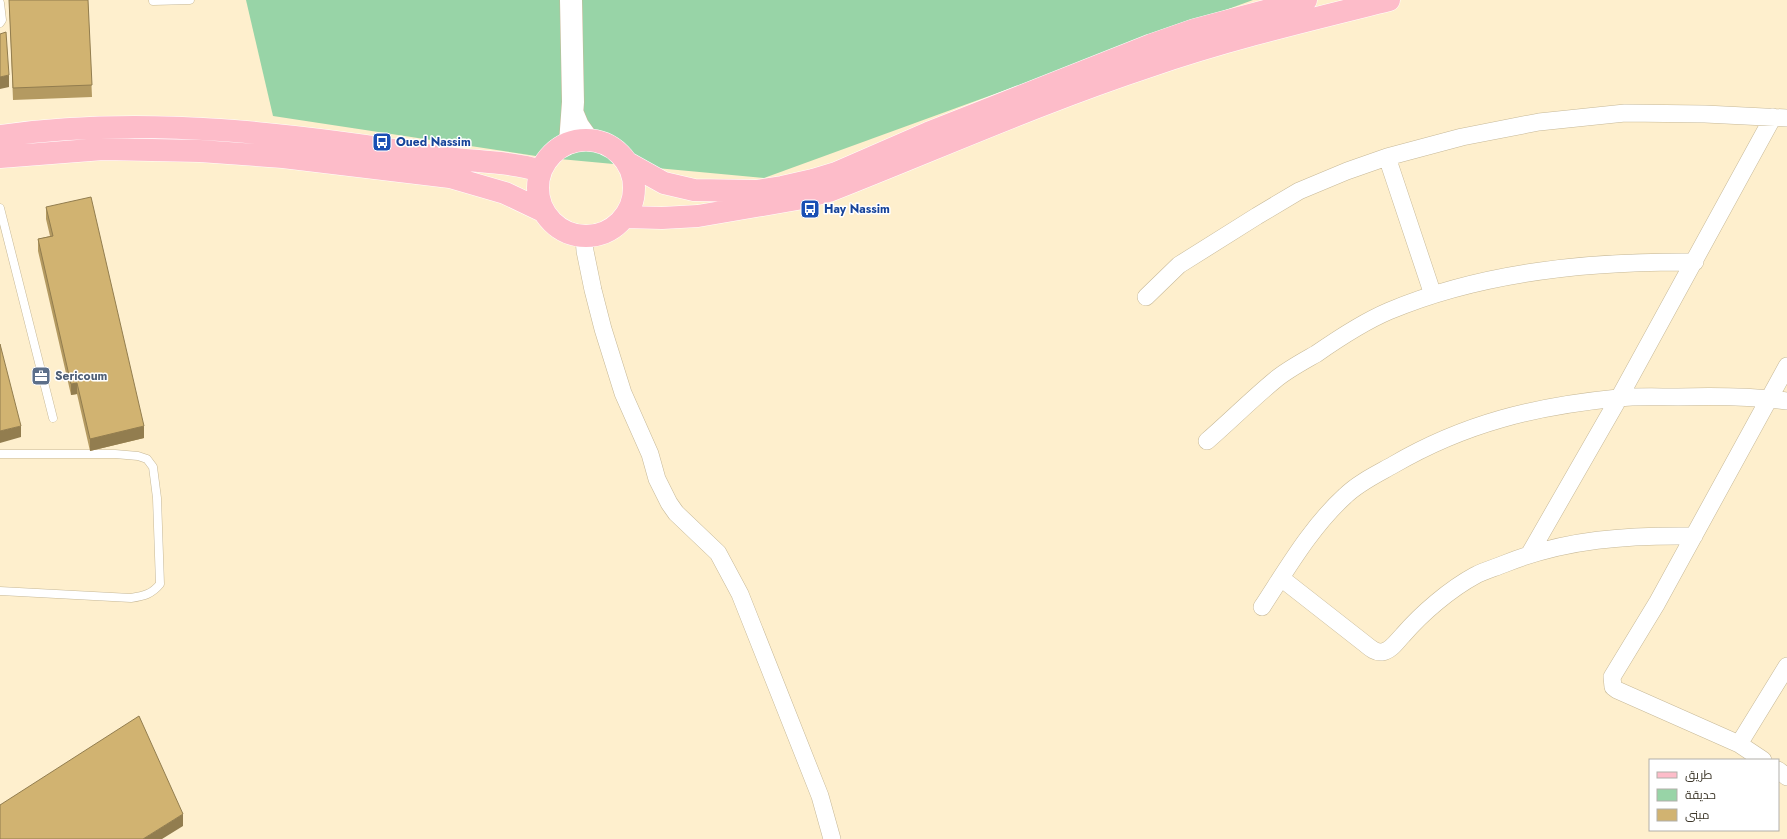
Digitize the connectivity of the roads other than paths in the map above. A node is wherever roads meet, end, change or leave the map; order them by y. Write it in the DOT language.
graph roads {
  1 [pos="153,0"];
  2 [pos="190,0"];
  3 [pos="571,0"];
  4 [pos="1306,0"];
  5 [pos="1389,0"];
  6 [pos="0,3"];
  7 [pos="0,23"];
  8 [pos="1780,118"];
  9 [pos="0,136"];
  10 [pos="579,141"];
  11 [pos="0,157"];
  12 [pos="1387,157"];
  13 [pos="628,163"];
  14 [pos="541,171"];
  15 [pos="0,208"];
  16 [pos="543,211"];
  17 [pos="626,217"];
  18 [pos="584,237"];
  19 [pos="1695,262"];
  20 [pos="1433,295"];
  21 [pos="1146,297"];
  22 [pos="1787,366"];
  23 [pos="1619,398"];
  24 [pos="1769,398"];
  25 [pos="1787,401"];
  26 [pos="53,418"];
  27 [pos="1208,441"];
  28 [pos="0,454"];
  29 [pos="1694,536"];
  30 [pos="1530,553"];
  31 [pos="1281,578"];
  32 [pos="0,591"];
  33 [pos="1262,607"];
  34 [pos="1786,670"];
  35 [pos="1739,744"];
  36 [pos="1762,759"];
  37 [pos="832,839"];
  1 -- 2 [label="lane"];
  3 -- 10 [label="street"];
  4 -- 13 [label="main road"];
  5 -- 17 [label="main road"];
  6 -- 7 [label="lane"];
  8 -- 12 [label="street"];
  8 -- 19 [label="street"];
  9 -- 14 [label="main road"];
  10 -- 13 [label="main road"];
  10 -- 14 [label="main road"];
  11 -- 16 [label="main road"];
  12 -- 20 [label="street"];
  12 -- 21 [label="street"];
  13 -- 17 [label="main road"];
  14 -- 16 [label="main road"];
  15 -- 26 [label="lane"];
  16 -- 18 [label="main road"];
  17 -- 18 [label="main road"];
  18 -- 37 [label="street"];
  19 -- 20 [label="street"];
  19 -- 23 [label="street"];
  20 -- 27 [label="street"];
  22 -- 24 [label="street"];
  23 -- 24 [label="street"];
  23 -- 30 [label="street"];
  23 -- 31 [label="street"];
  24 -- 25 [label="street"];
  24 -- 29 [label="street"];
  28 -- 32 [label="lane"];
  29 -- 30 [label="street"];
  29 -- 35 [label="street"];
  30 -- 31 [label="street"];
  31 -- 33 [label="street"];
  34 -- 35 [label="street"];
  35 -- 36 [label="street"];
}
